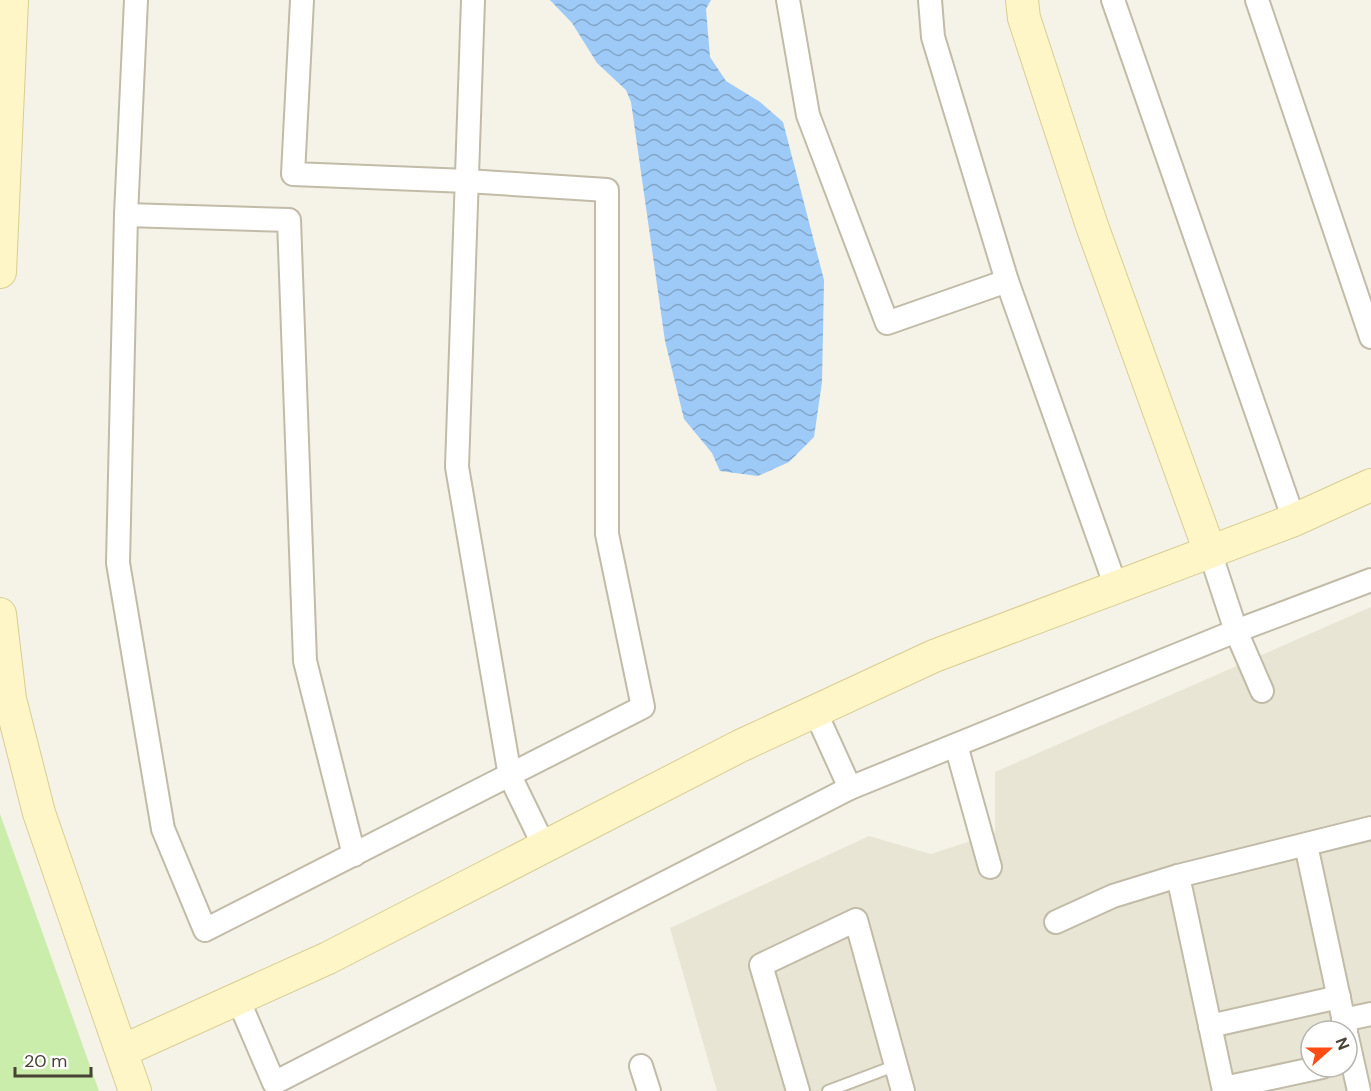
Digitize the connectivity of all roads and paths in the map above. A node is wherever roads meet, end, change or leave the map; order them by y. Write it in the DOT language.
graph roads {
  1 [pos="12,0"];
  2 [pos="136,0"];
  3 [pos="303,0"];
  4 [pos="472,0"];
  5 [pos="788,0"];
  6 [pos="930,0"];
  7 [pos="1022,0"];
  8 [pos="1113,0"];
  9 [pos="1257,0"];
  10 [pos="467,180"];
  11 [pos="126,215"];
  12 [pos="0,272"];
  13 [pos="1008,281"];
  14 [pos="1371,337"];
  15 [pos="1371,485"];
  16 [pos="1294,520"];
  17 [pos="1210,552"];
  18 [pos="1371,580"];
  19 [pos="1116,587"];
  20 [pos="0,614"];
  21 [pos="1236,631"];
  22 [pos="1262,691"];
  23 [pos="815,711"];
  24 [pos="956,745"];
  25 [pos="510,777"];
  26 [pos="850,788"];
  27 [pos="1371,828"];
  28 [pos="1306,845"];
  29 [pos="544,846"];
  30 [pos="354,855"];
  31 [pos="990,867"];
  32 [pos="1178,876"];
  33 [pos="1056,922"];
  34 [pos="1339,997"];
  35 [pos="238,999"];
  36 [pos="1343,1019"];
  37 [pos="1210,1026"];
  38 [pos="122,1051"];
  39 [pos="897,1065"];
  40 [pos="641,1066"];
  41 [pos="1299,1072"];
  42 [pos="1224,1089"];
  43 [pos="135,1091"];
  44 [pos="649,1091"];
  45 [pos="798,1091"];
  46 [pos="828,1091"];
  47 [pos="903,1091"];
  1 -- 12 [label="street"];
  2 -- 11 [label="street"];
  3 -- 10 [label="street"];
  4 -- 10 [label="street"];
  5 -- 13 [label="street"];
  6 -- 13 [label="street"];
  7 -- 17 [label="street"];
  8 -- 16 [label="street"];
  9 -- 14 [label="street"];
  10 -- 25 [label="street"];
  10 -- 25 [label="street"];
  11 -- 30 [label="street"];
  11 -- 30 [label="street"];
  13 -- 19 [label="street"];
  15 -- 16 [label="street"];
  16 -- 17 [label="street"];
  17 -- 19 [label="street"];
  17 -- 21 [label="street"];
  18 -- 21 [label="street"];
  19 -- 23 [label="street"];
  20 -- 38 [label="street"];
  21 -- 22 [label="street"];
  21 -- 24 [label="street"];
  23 -- 26 [label="street"];
  23 -- 29 [label="street"];
  24 -- 26 [label="street"];
  24 -- 31 [label="street"];
  25 -- 29 [label="street"];
  25 -- 30 [label="street"];
  26 -- 35 [label="street"];
  27 -- 28 [label="street"];
  28 -- 32 [label="street"];
  28 -- 34 [label="street"];
  29 -- 35 [label="street"];
  32 -- 33 [label="street"];
  32 -- 37 [label="street"];
  34 -- 36 [label="street"];
  34 -- 37 [label="street"];
  35 -- 38 [label="street"];
  37 -- 42 [label="street"];
  38 -- 43 [label="street"];
  39 -- 45 [label="street"];
  39 -- 46 [label="lane"];
  39 -- 47 [label="street"];
  40 -- 44 [label="street"];
  41 -- 42 [label="street"];
}
